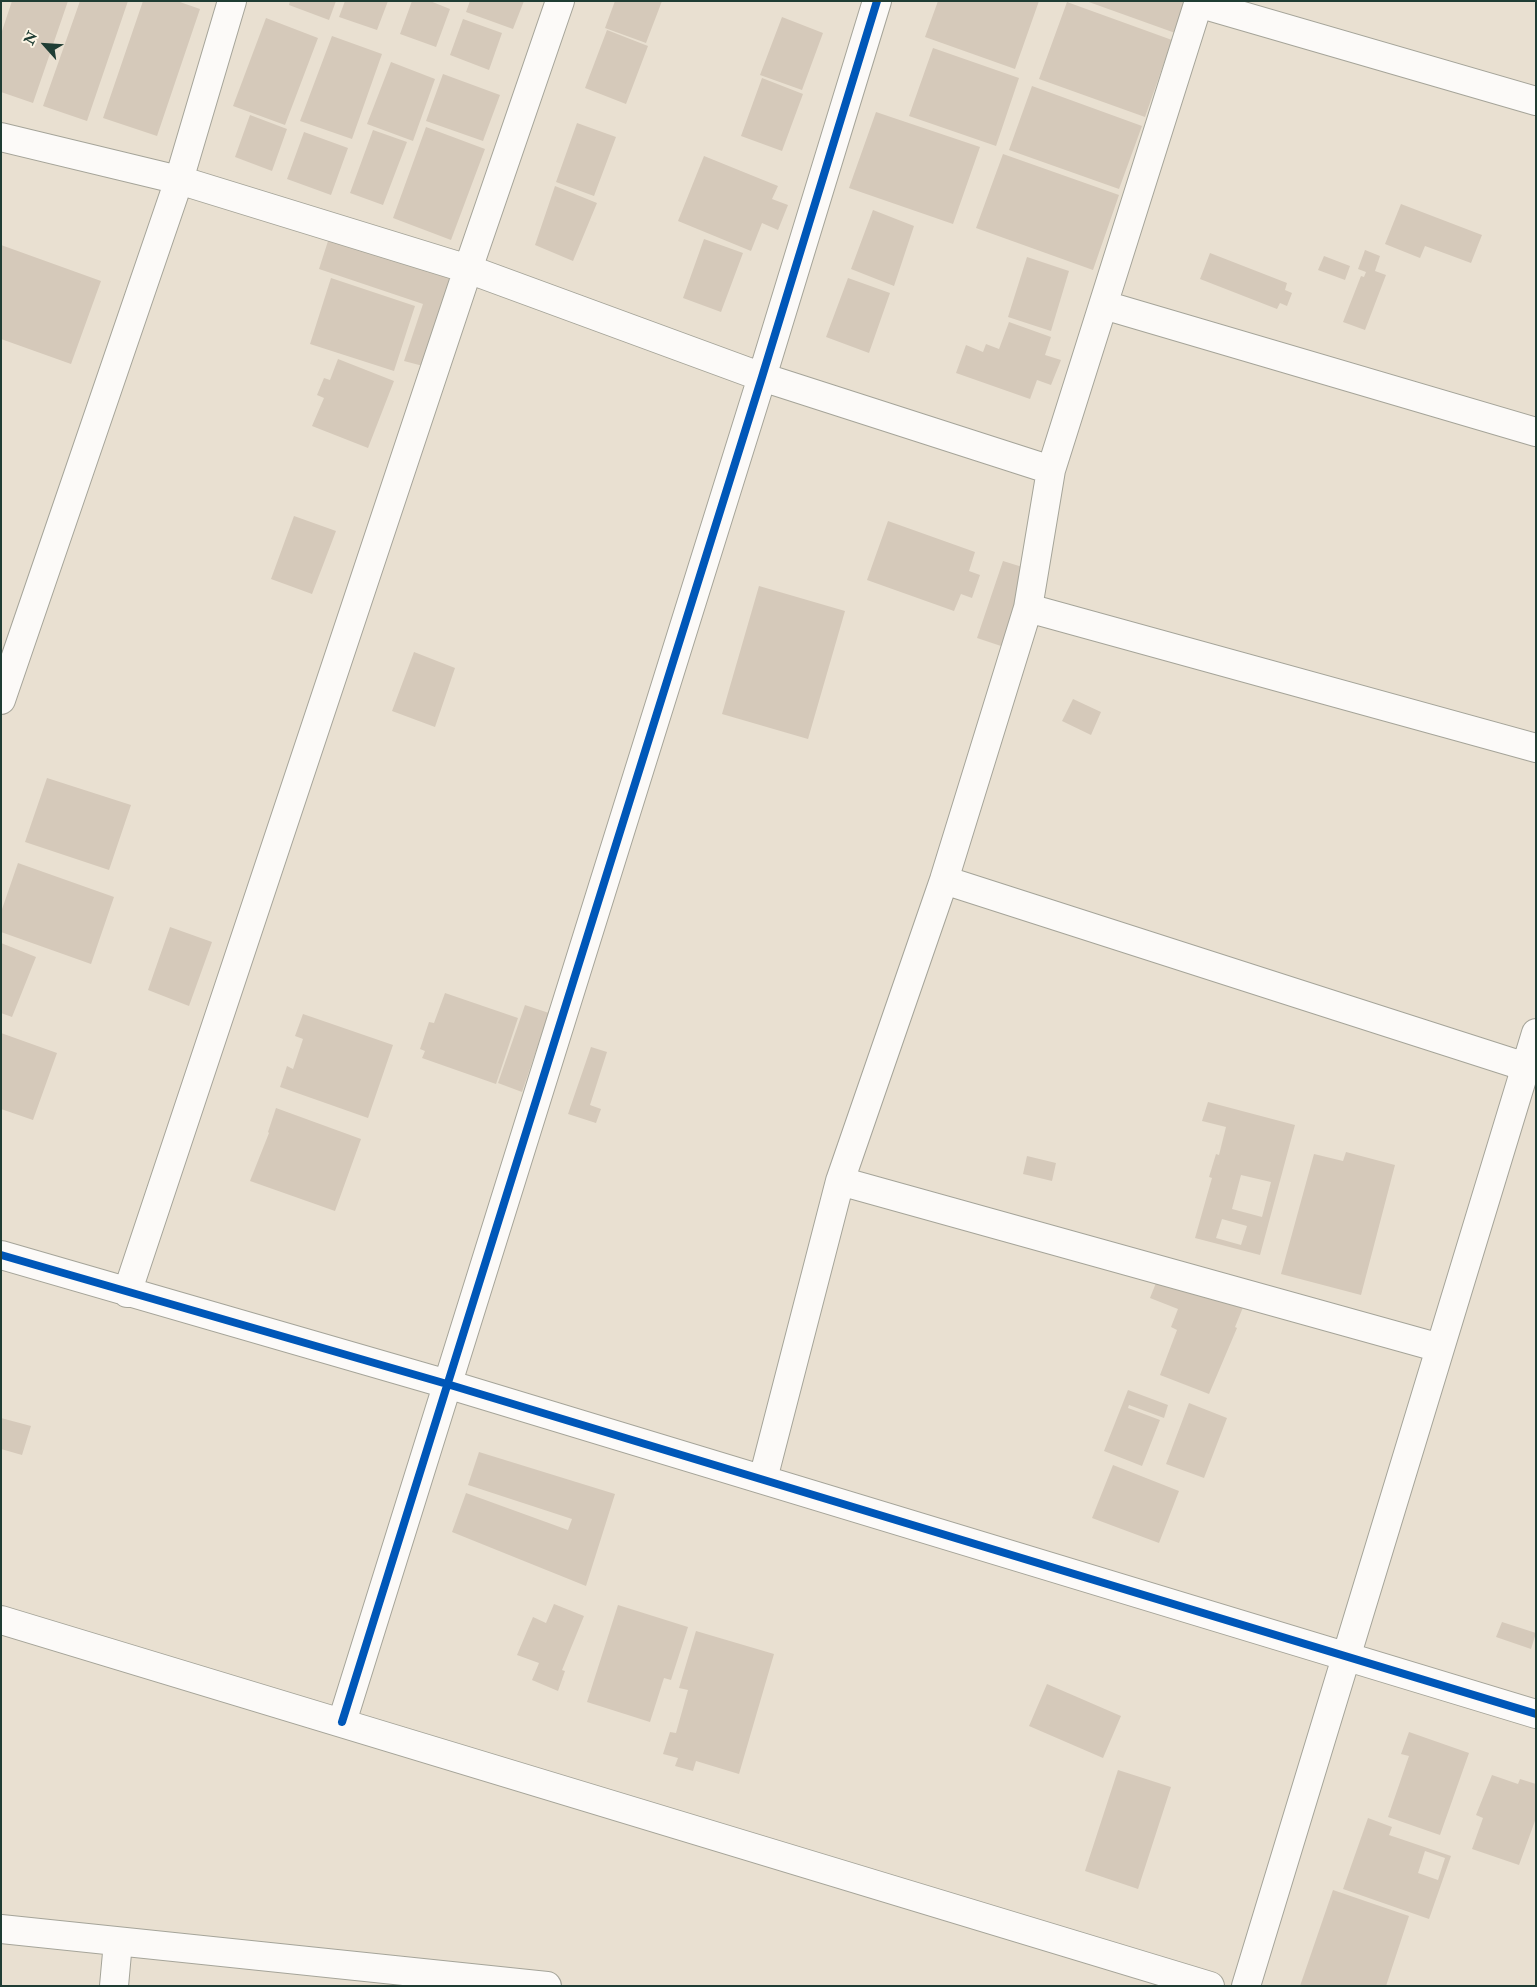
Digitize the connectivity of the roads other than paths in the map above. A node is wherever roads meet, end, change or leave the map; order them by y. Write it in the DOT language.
graph roads {
  1 [pos="232,1"];
  2 [pos="560,1"];
  3 [pos="877,1"];
  4 [pos="1199,2"];
  5 [pos="1536,100"];
  6 [pos="1,137"];
  7 [pos="179,180"];
  8 [pos="468,269"];
  9 [pos="1104,305"];
  10 [pos="762,377"];
  11 [pos="1536,432"];
  12 [pos="1051,470"];
  13 [pos="1028,608"];
  14 [pos="1,700"];
  15 [pos="1536,748"];
  16 [pos="944,880"];
  17 [pos="1536,1034"];
  18 [pos="1526,1066"];
  19 [pos="840,1181"];
  20 [pos="1,1255"];
  21 [pos="127,1292"];
  22 [pos="1440,1348"];
  23 [pos="447,1384"];
  24 [pos="763,1479"];
  25 [pos="1,1620"];
  26 [pos="1346,1656"];
  27 [pos="1536,1714"];
  28 [pos="342,1722"];
  29 [pos="1,1929"];
  30 [pos="118,1942"];
  31 [pos="114,1986"];
  32 [pos="547,1986"];
  33 [pos="1210,1986"];
  34 [pos="1246,1986"];
  1 -- 7 [label="street"];
  2 -- 8 [label="street"];
  3 -- 10 [label="street"];
  4 -- 5 [label="street"];
  4 -- 9 [label="street"];
  6 -- 7 [label="street"];
  7 -- 8 [label="street"];
  7 -- 14 [label="street"];
  8 -- 10 [label="street"];
  8 -- 21 [label="street"];
  9 -- 11 [label="street"];
  9 -- 12 [label="street"];
  10 -- 12 [label="street"];
  10 -- 23 [label="street"];
  12 -- 13 [label="street"];
  13 -- 15 [label="street"];
  13 -- 16 [label="street"];
  16 -- 18 [label="street"];
  16 -- 19 [label="street"];
  17 -- 18 [label="street"];
  18 -- 22 [label="street"];
  19 -- 22 [label="street"];
  19 -- 24 [label="street"];
  20 -- 21 [label="street"];
  21 -- 23 [label="street"];
  22 -- 26 [label="street"];
  23 -- 24 [label="street"];
  23 -- 28 [label="street"];
  24 -- 26 [label="street"];
  25 -- 28 [label="street"];
  26 -- 27 [label="street"];
  26 -- 34 [label="street"];
  28 -- 33 [label="street"];
  29 -- 30 [label="street"];
  30 -- 31 [label="street"];
  30 -- 32 [label="street"];
}
